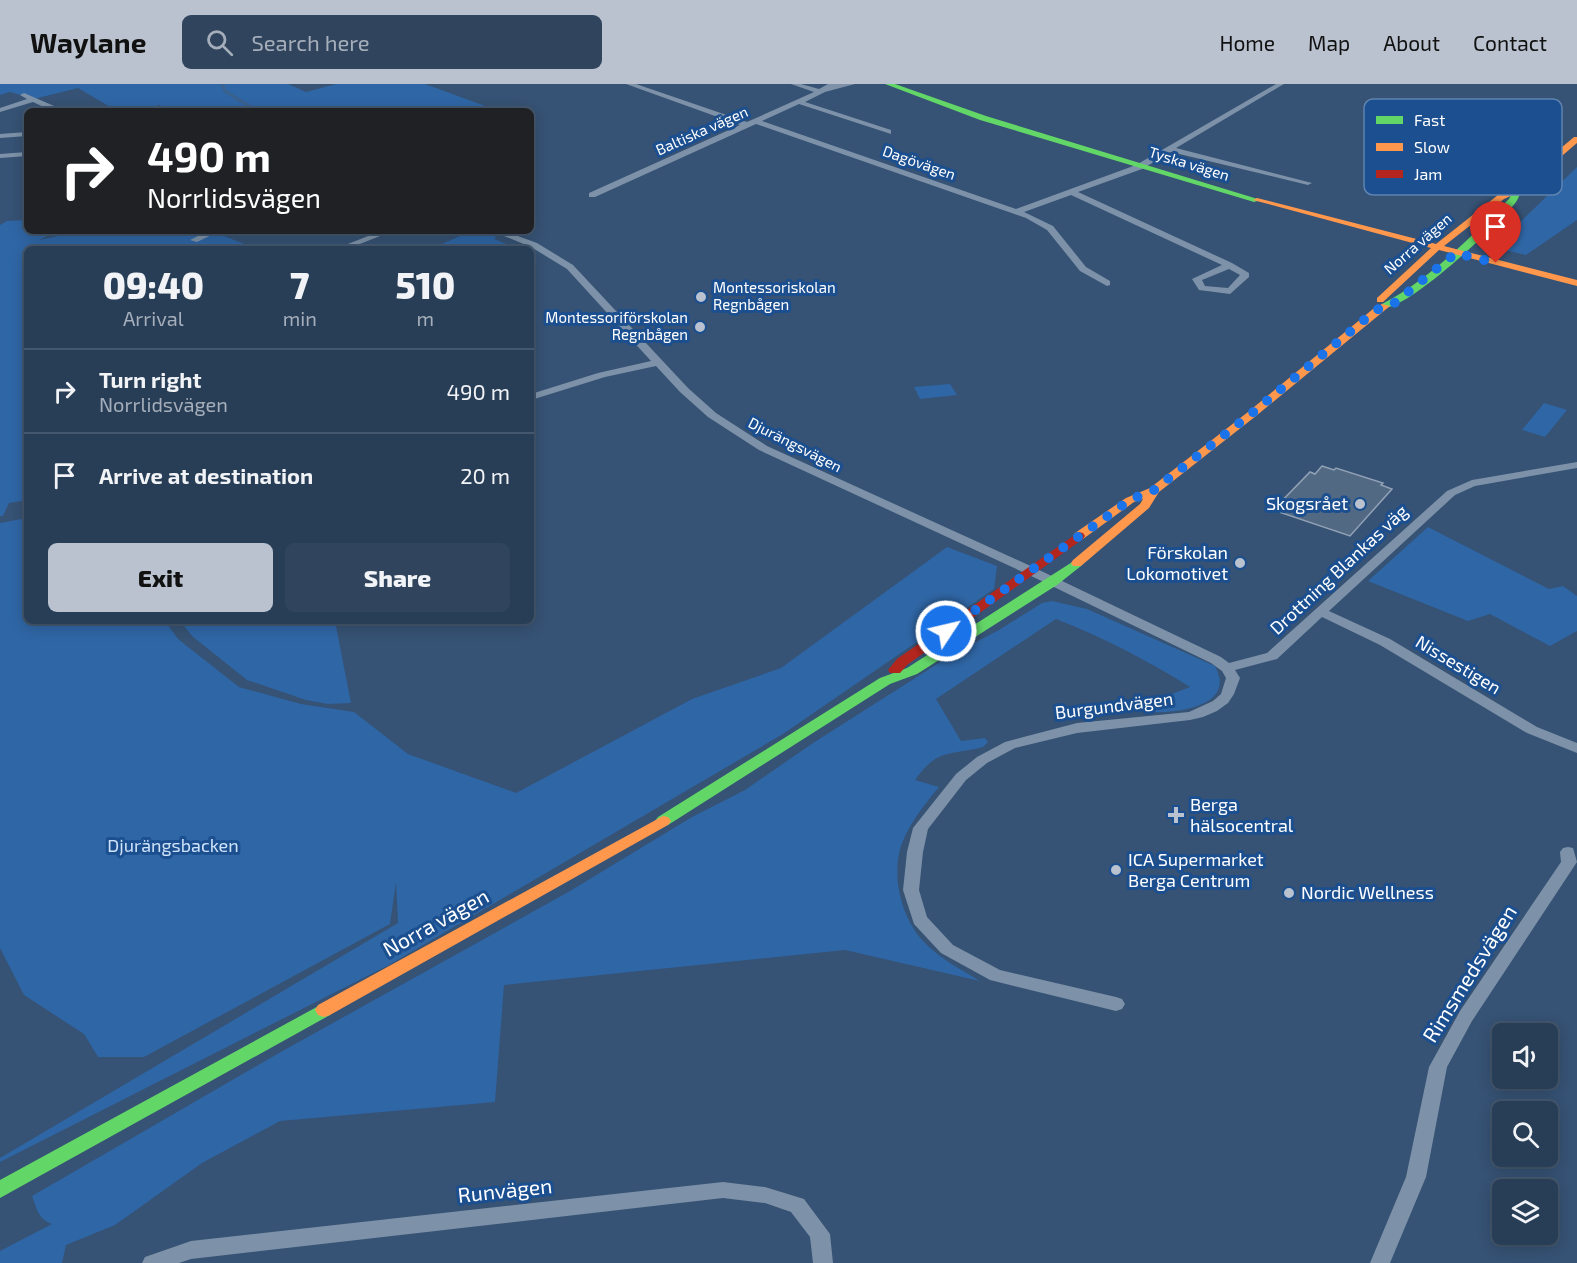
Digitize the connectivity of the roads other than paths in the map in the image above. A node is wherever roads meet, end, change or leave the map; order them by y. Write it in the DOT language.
graph roads {
  1 [pos="629,84"];
  2 [pos="650,84"];
  3 [pos="794,84"];
  4 [pos="833,84"];
  5 [pos="852,84"];
  6 [pos="888,84"];
  7 [pos="1281,84"];
  8 [pos="874,85"];
  9 [pos="822,91"];
  10 [pos="24,95"];
  11 [pos="916,95"];
  12 [pos="31,100"];
  13 [pos="799,102"];
  14 [pos="51,108"];
  15 [pos="0,110"];
  16 [pos="757,121"];
  17 [pos="747,125"];
  18 [pos="888,132"];
  19 [pos="24,134"];
  20 [pos="0,136"];
  21 [pos="1577,139"];
  22 [pos="1169,149"];
  23 [pos="1562,152"];
  24 [pos="24,154"];
  25 [pos="2,156"];
  26 [pos="0,164"];
  27 [pos="1139,167"];
  28 [pos="1308,183"];
  29 [pos="1072,192"];
  30 [pos="592,195"];
  31 [pos="1506,195"];
  32 [pos="1515,195"];
  33 [pos="1018,211"];
  34 [pos="209,234"];
  35 [pos="381,234"];
  36 [pos="503,234"];
  37 [pos="194,240"];
  38 [pos="347,246"];
  39 [pos="1436,248"];
  40 [pos="1456,253"];
  41 [pos="1228,264"];
  42 [pos="1107,283"];
  43 [pos="1577,283"];
  44 [pos="1376,310"];
  45 [pos="658,362"];
  46 [pos="534,396"];
  47 [pos="1577,465"];
  48 [pos="1154,490"];
  49 [pos="1031,571"];
  50 [pos="1053,582"];
  51 [pos="1321,612"];
  52 [pos="1227,668"];
  53 [pos="885,681"];
  54 [pos="1577,748"];
  55 [pos="1568,852"];
  56 [pos="1116,1004"];
  57 [pos="0,1190"];
  58 [pos="153,1263"];
  59 [pos="823,1263"];
  60 [pos="1380,1263"];
  1 -- 17 [label="street"];
  2 -- 16 [label="street, Dagövägen"];
  3 -- 9 [label="street"];
  4 -- 9 [label="street, Baltiska vägen"];
  5 -- 9 [label="street, Baltiska vägen"];
  6 -- 11 [label="main road, Tyska vägen"];
  7 -- 22 [label="street"];
  8 -- 11 [label="main road, Tyska vägen"];
  9 -- 13 [label="street, Baltiska vägen"];
  10 -- 12 [label="street"];
  11 -- 27 [label="main road, Tyska vägen"];
  12 -- 14 [label="street"];
  12 -- 15 [label="street"];
  13 -- 16 [label="street, Baltiska vägen"];
  13 -- 18 [label="street"];
  16 -- 17 [label="street, Baltiska vägen"];
  16 -- 33 [label="street, Dagövägen"];
  17 -- 30 [label="street, Baltiska vägen"];
  19 -- 20 [label="street"];
  21 -- 23 [label="main road, Norra vägen"];
  22 -- 27 [label="street"];
  22 -- 28 [label="street"];
  24 -- 25 [label="street"];
  25 -- 26 [label="street"];
  27 -- 29 [label="street"];
  27 -- 39 [label="main road, Tyska vägen"];
  29 -- 33 [label="street"];
  29 -- 41 [label="street"];
  31 -- 39 [label="main road, Norra vägen"];
  32 -- 40 [label="main road, Norra vägen"];
  33 -- 42 [label="street, Dagövägen"];
  34 -- 37 [label="street"];
  35 -- 38 [label="street"];
  36 -- 45 [label="street, Djurängsvägen"];
  39 -- 40 [label="main road, Tyska vägen"];
  39 -- 44 [label="main road, Norra vägen"];
  40 -- 43 [label="main road, Tyska vägen"];
  40 -- 44 [label="main road, Norra vägen"];
  41 -- 41 [label="street"];
  44 -- 48 [label="main road, Norra vägen"];
  45 -- 46 [label="street"];
  45 -- 49 [label="street, Djurängsvägen"];
  47 -- 51 [label="street, Drottning Blankas väg"];
  48 -- 49 [label="main road, Norra vägen"];
  48 -- 50 [label="main road, Norra vägen"];
  49 -- 50 [label="street"];
  49 -- 53 [label="main road, Norra vägen"];
  50 -- 52 [label="street"];
  50 -- 53 [label="main road, Norra vägen"];
  51 -- 52 [label="street, Drottning Blankas väg"];
  51 -- 54 [label="street, Nissestigen"];
  52 -- 56 [label="street, Burgundvägen"];
  53 -- 57 [label="main road, Norra vägen"];
  55 -- 60 [label="street, Rimsmedsvägen"];
  58 -- 59 [label="street, Runvägen"];
}
